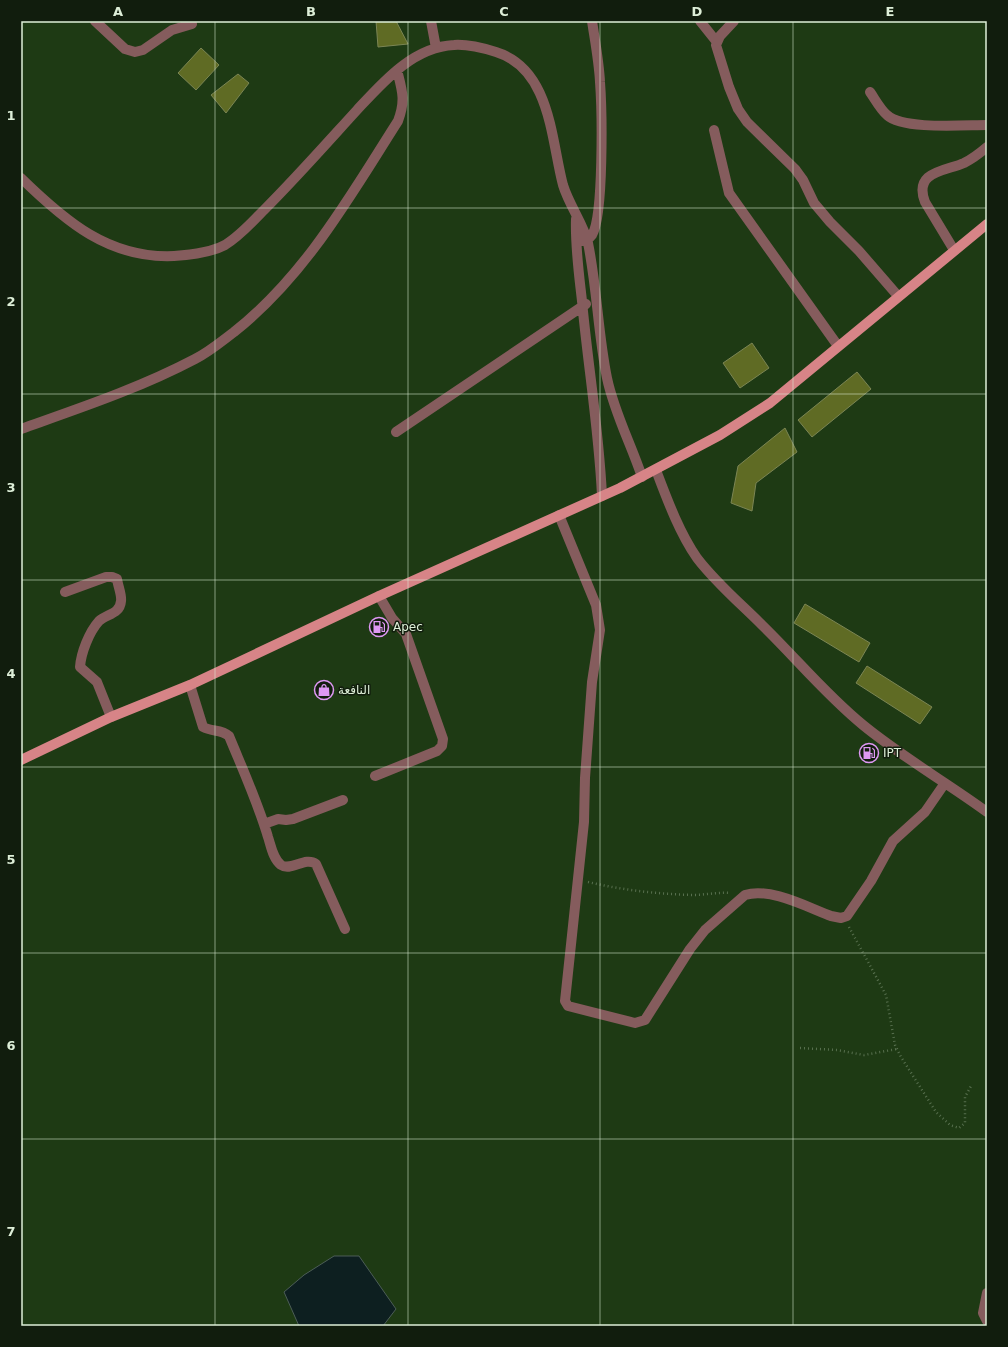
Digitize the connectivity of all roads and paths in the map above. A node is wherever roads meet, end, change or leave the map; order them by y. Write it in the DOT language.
graph roads {
  1 [pos="95,21"];
  2 [pos="431,21"];
  3 [pos="592,21"];
  4 [pos="700,21"];
  5 [pos="734,21"];
  6 [pos="192,24"];
  7 [pos="716,41"];
  8 [pos="436,48"];
  9 [pos="397,70"];
  10 [pos="870,92"];
  11 [pos="987,125"];
  12 [pos="714,130"];
  13 [pos="987,147"];
  14 [pos="21,178"];
  15 [pos="576,217"];
  16 [pos="987,224"];
  17 [pos="588,240"];
  18 [pos="576,242"];
  19 [pos="954,250"];
  20 [pos="898,296"];
  21 [pos="596,299"];
  22 [pos="582,306"];
  23 [pos="601,341"];
  24 [pos="586,344"];
  25 [pos="838,346"];
  26 [pos="21,429"];
  27 [pos="396,432"];
  28 [pos="656,470"];
  29 [pos="642,477"];
  30 [pos="602,496"];
  31 [pos="559,515"];
  32 [pos="65,592"];
  33 [pos="379,596"];
  34 [pos="190,685"];
  35 [pos="111,717"];
  36 [pos="21,760"];
  37 [pos="375,776"];
  38 [pos="945,783"];
  39 [pos="343,800"];
  40 [pos="987,812"];
  41 [pos="264,824"];
  42 [pos="578,879"];
  43 [pos="745,895"];
  44 [pos="845,917"];
  45 [pos="345,929"];
  46 [pos="800,1048"];
  47 [pos="897,1049"];
  48 [pos="971,1086"];
  49 [pos="987,1293"];
  50 [pos="985,1317"];
  51 [pos="981,1326"];
  1 -- 6 [label="street"];
  2 -- 8 [label="street"];
  3 -- 17 [label="street"];
  4 -- 7 [label="street"];
  5 -- 7 [label="street"];
  7 -- 20 [label="street"];
  8 -- 9 [label="street"];
  8 -- 15 [label="street"];
  9 -- 14 [label="street"];
  9 -- 26 [label="street"];
  10 -- 11 [label="street"];
  12 -- 25 [label="street"];
  13 -- 19 [label="street"];
  15 -- 17 [label="street"];
  15 -- 18 [label="street"];
  16 -- 19 [label="main road"];
  17 -- 18 [label="street"];
  17 -- 21 [label="street"];
  18 -- 22 [label="street"];
  19 -- 20 [label="main road"];
  20 -- 25 [label="main road"];
  21 -- 22 [label="street"];
  21 -- 23 [label="street"];
  22 -- 24 [label="street"];
  22 -- 27 [label="street"];
  23 -- 24 [label="street"];
  23 -- 29 [label="street"];
  24 -- 30 [label="street"];
  25 -- 28 [label="main road"];
  28 -- 29 [label="main road"];
  28 -- 38 [label="street"];
  29 -- 30 [label="main road"];
  30 -- 31 [label="main road"];
  31 -- 33 [label="main road"];
  31 -- 42 [label="street"];
  32 -- 35 [label="street"];
  33 -- 34 [label="main road"];
  33 -- 37 [label="street"];
  34 -- 35 [label="main road"];
  34 -- 41 [label="street"];
  35 -- 36 [label="main road"];
  38 -- 40 [label="street"];
  38 -- 44 [label="street"];
  39 -- 41 [label="street"];
  41 -- 45 [label="street"];
  42 -- 43 [label="path"];
  42 -- 43 [label="street"];
  43 -- 44 [label="street"];
  44 -- 47 [label="path"];
  46 -- 47 [label="path"];
  47 -- 48 [label="path"];
  49 -- 50 [label="street"];
  50 -- 51 [label="street"];
}
